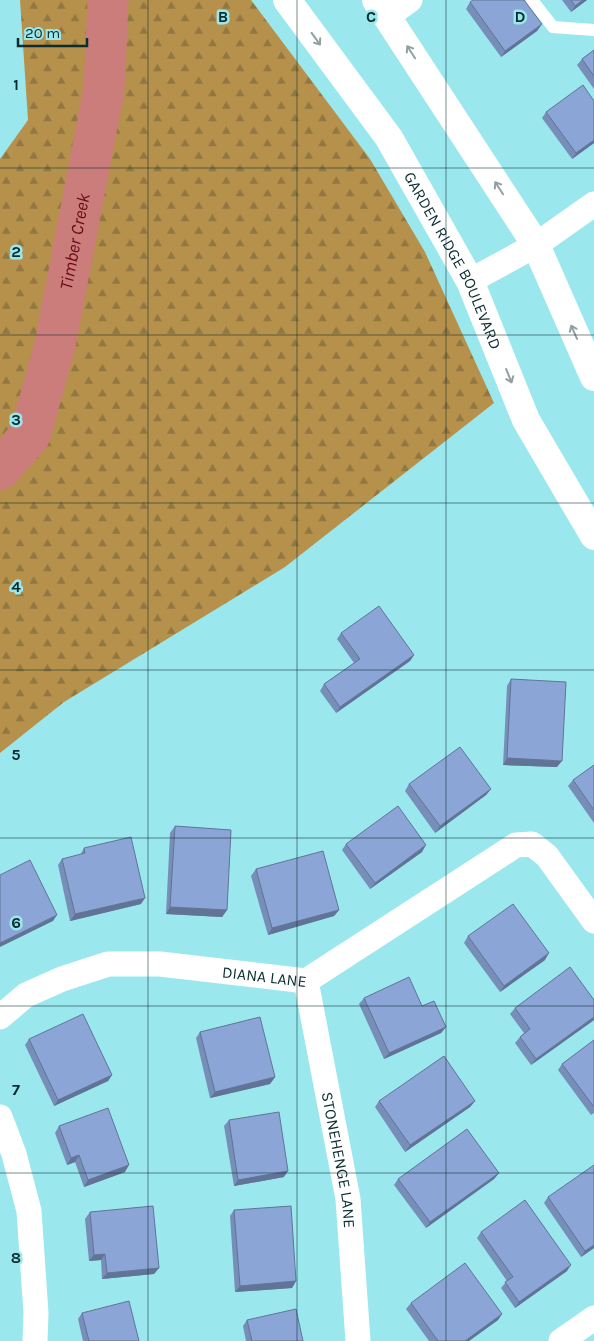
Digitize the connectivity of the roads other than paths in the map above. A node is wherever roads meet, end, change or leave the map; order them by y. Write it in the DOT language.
graph roads {
  1 [pos="288,0"];
  2 [pos="410,0"];
  3 [pos="532,0"];
  4 [pos="382,8"];
  5 [pos="594,30"];
  6 [pos="594,204"];
  7 [pos="536,245"];
  8 [pos="470,281"];
  9 [pos="594,377"];
  10 [pos="594,536"];
  11 [pos="594,921"];
  12 [pos="306,981"];
  13 [pos="0,1017"];
  14 [pos="0,1117"];
  15 [pos="594,1318"];
  16 [pos="35,1341"];
  17 [pos="358,1341"];
  18 [pos="561,1341"];
  1 -- 8 [label="main road, GARDEN RIDGE BOULEVARD, one-way"];
  2 -- 4 [label="street"];
  3 -- 5 [label="lane"];
  7 -- 4 [label="main road, one-way"];
  6 -- 7 [label="street"];
  7 -- 8 [label="street"];
  9 -- 7 [label="main road, one-way"];
  8 -- 10 [label="main road, GARDEN RIDGE BOULEVARD, one-way"];
  11 -- 12 [label="street, DIANA LANE"];
  12 -- 13 [label="street, DIANA LANE"];
  12 -- 17 [label="street, STONEHENGE LANE"];
  14 -- 16 [label="street"];
  15 -- 18 [label="street"];
}
